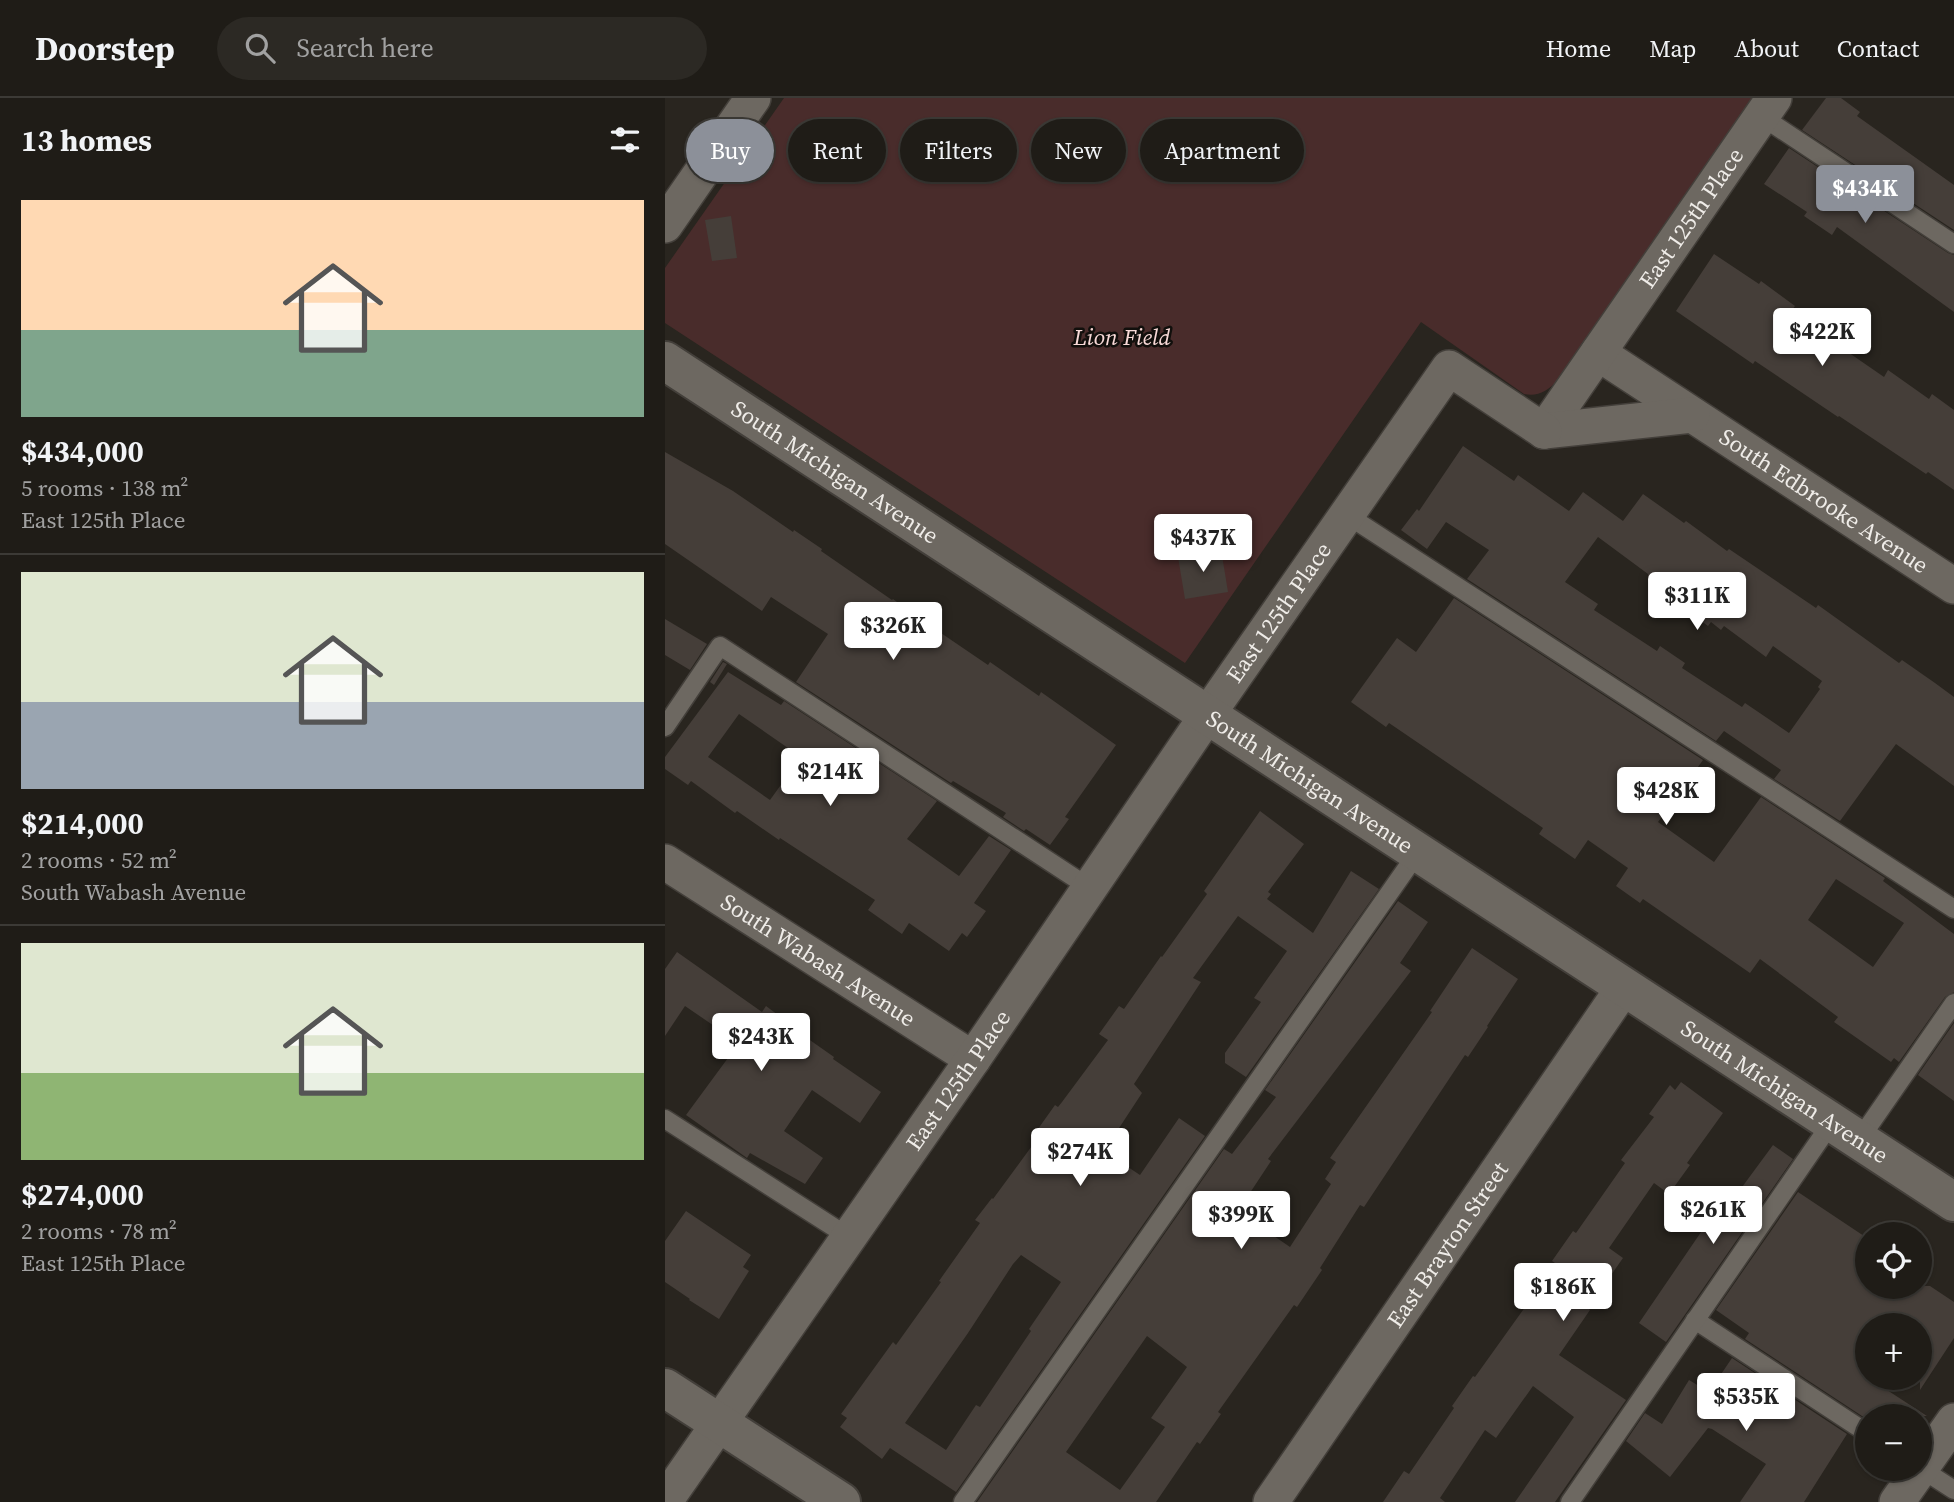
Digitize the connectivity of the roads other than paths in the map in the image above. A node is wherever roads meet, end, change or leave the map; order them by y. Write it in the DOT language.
graph roads {
  1 [pos="753,98"];
  2 [pos="1768,107"];
  3 [pos="665,225"];
  4 [pos="1954,244"];
  5 [pos="1598,353"];
  6 [pos="665,361"];
  7 [pos="1692,415"];
  8 [pos="1544,431"];
  9 [pos="1347,515"];
  10 [pos="1954,586"];
  11 [pos="1208,714"];
  12 [pos="665,727"];
  13 [pos="1418,852"];
  14 [pos="665,862"];
  15 [pos="1090,888"];
  16 [pos="1954,909"];
  17 [pos="1624,987"];
  18 [pos="1954,1003"];
  19 [pos="973,1059"];
  20 [pos="665,1119"];
  21 [pos="1846,1131"];
  22 [pos="1954,1202"];
  23 [pos="849,1237"];
  24 [pos="1695,1320"];
  25 [pos="665,1388"];
  26 [pos="1954,1421"];
  27 [pos="719,1423"];
  28 [pos="1855,1425"];
  29 [pos="1932,1451"];
  30 [pos="1932,1476"];
  31 [pos="1911,1481"];
  32 [pos="1954,1490"];
  33 [pos="665,1501"];
  34 [pos="841,1502"];
  35 [pos="963,1502"];
  36 [pos="1271,1502"];
  37 [pos="1570,1502"];
  38 [pos="1897,1502"];
  1 -- 3 [label="street"];
  2 -- 4 [label="lane"];
  2 -- 5 [label="street, East 125th Place"];
  5 -- 7 [label="street, South Edbrooke Avenue"];
  5 -- 8 [label="street, East 125th Place"];
  6 -- 11 [label="main road, South Michigan Avenue"];
  7 -- 8 [label="street"];
  7 -- 10 [label="street, South Edbrooke Avenue"];
  8 -- 9 [label="street, East 125th Place"];
  9 -- 11 [label="street, East 125th Place"];
  9 -- 16 [label="lane"];
  11 -- 13 [label="main road, South Michigan Avenue"];
  11 -- 15 [label="street, East 125th Place"];
  12 -- 15 [label="lane"];
  13 -- 17 [label="main road, South Michigan Avenue"];
  13 -- 35 [label="lane"];
  14 -- 19 [label="street, South Wabash Avenue"];
  15 -- 19 [label="street, East 125th Place"];
  17 -- 21 [label="main road, South Michigan Avenue"];
  17 -- 36 [label="street, East Brayton Street"];
  18 -- 21 [label="lane"];
  19 -- 23 [label="street, East 125th Place"];
  20 -- 23 [label="lane"];
  21 -- 22 [label="main road, South Michigan Avenue"];
  21 -- 24 [label="lane"];
  23 -- 27 [label="street, East 125th Place"];
  24 -- 28 [label="lane"];
  24 -- 37 [label="lane"];
  25 -- 27 [label="main road"];
  26 -- 29 [label="street"];
  27 -- 33 [label="street, East 125th Place"];
  27 -- 34 [label="main road"];
  30 -- 32 [label="lane"];
  31 -- 38 [label="street"];
}
